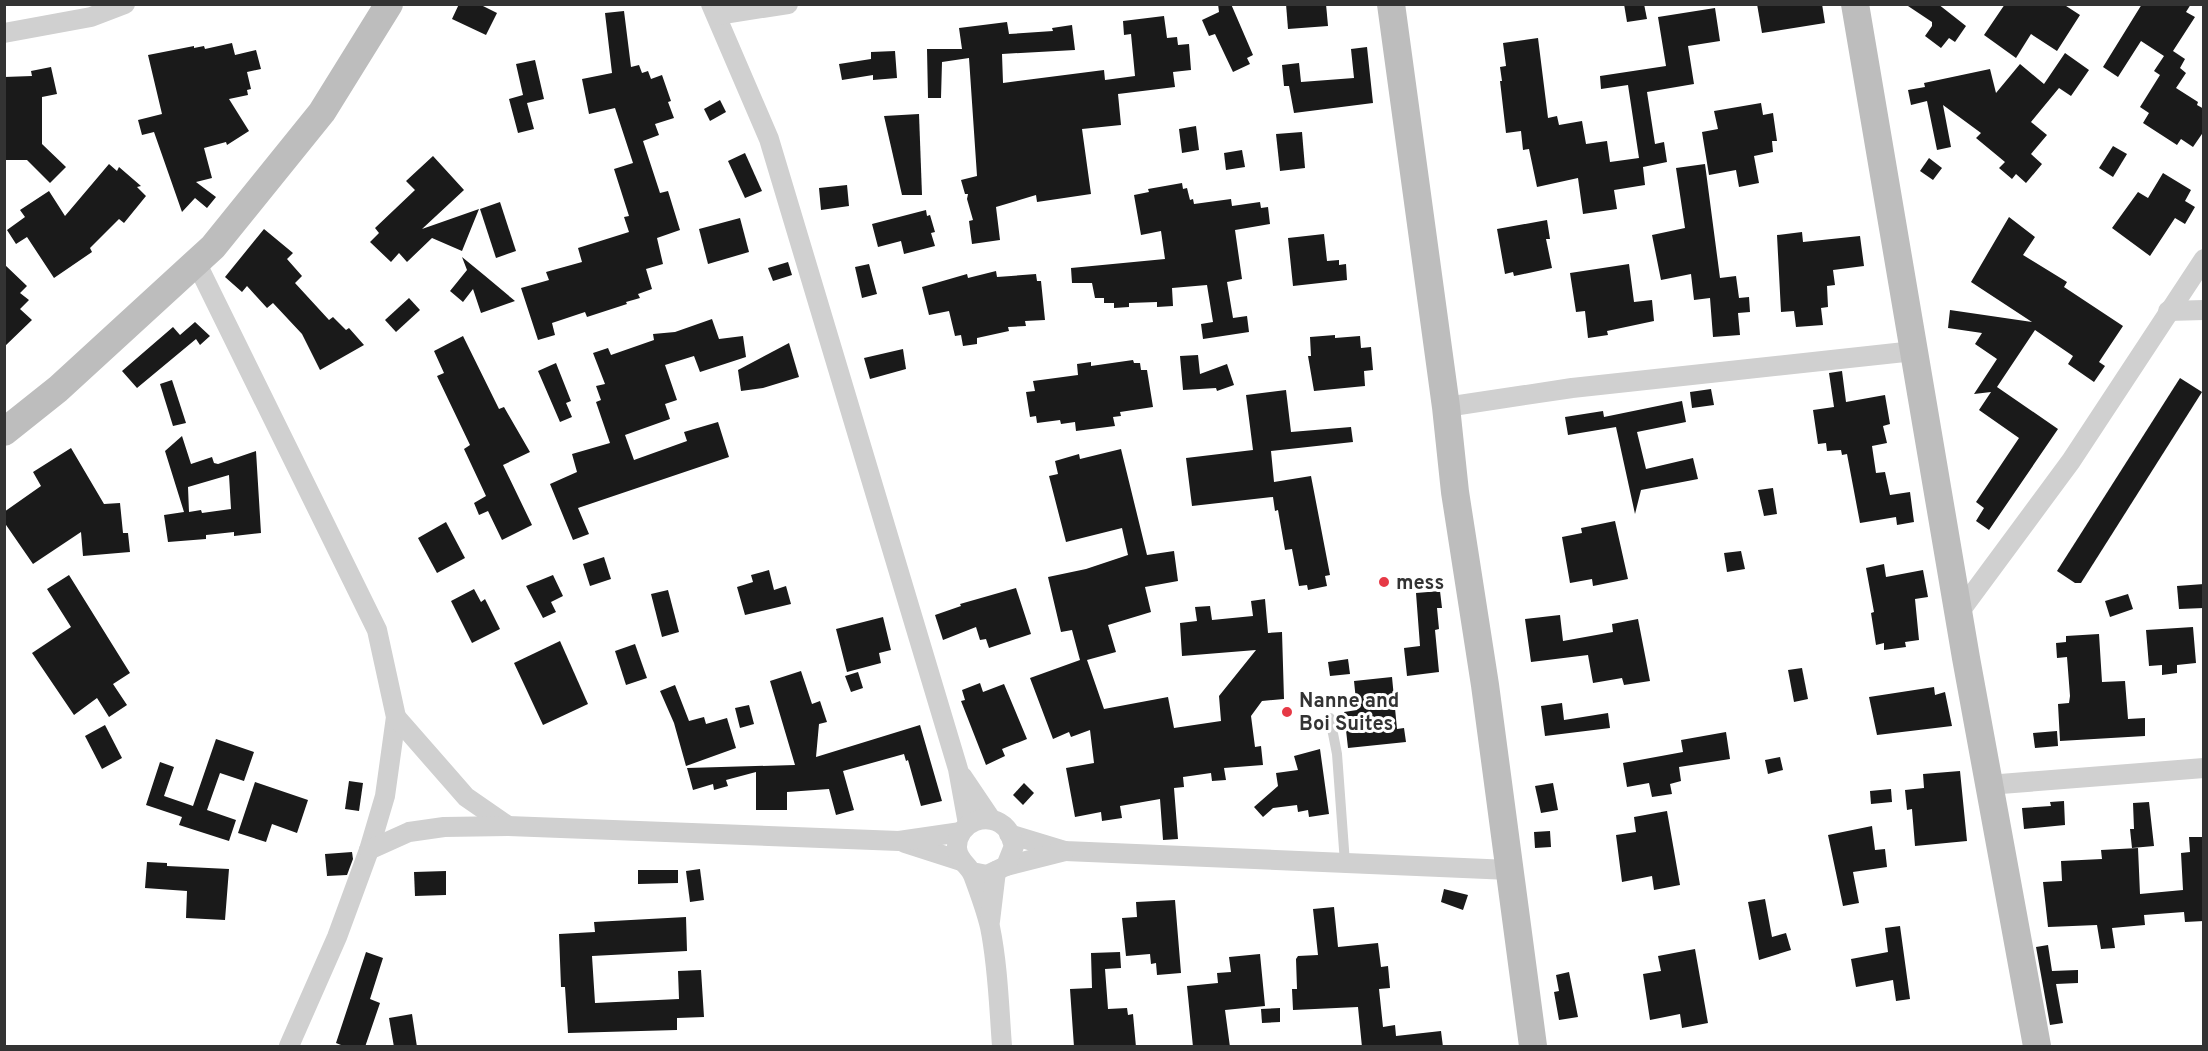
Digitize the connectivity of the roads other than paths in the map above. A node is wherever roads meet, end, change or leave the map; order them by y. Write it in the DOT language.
graph roads {
  1 [pos="125,4"];
  2 [pos="389,4"];
  3 [pos="788,4"];
  4 [pos="1391,4"];
  5 [pos="1855,4"];
  6 [pos="714,10"];
  7 [pos="4,33"];
  8 [pos="2204,259"];
  9 [pos="197,264"];
  10 [pos="2204,310"];
  11 [pos="2168,312"];
  12 [pos="1914,351"];
  13 [pos="1446,407"];
  14 [pos="4,432"];
  15 [pos="1958,614"];
  16 [pos="396,717"];
  17 [pos="1330,718"];
  18 [pos="2204,768"];
  19 [pos="958,769"];
  20 [pos="1988,786"];
  21 [pos="991,819"];
  22 [pos="508,826"];
  23 [pos="965,828"];
  24 [pos="1009,834"];
  25 [pos="899,841"];
  26 [pos="369,850"];
  27 [pos="1065,851"];
  28 [pos="1345,863"];
  29 [pos="966,867"];
  30 [pos="1001,868"];
  31 [pos="1510,870"];
  32 [pos="990,927"];
  33 [pos="289,1047"];
  34 [pos="1002,1047"];
  35 [pos="1533,1047"];
  36 [pos="2037,1047"];
  1 -- 7 [label="street"];
  2 -- 9 [label="street"];
  3 -- 6 [label="street"];
  4 -- 13 [label="street"];
  5 -- 12 [label="street"];
  6 -- 19 [label="street"];
  8 -- 11 [label="street"];
  9 -- 14 [label="street"];
  9 -- 16 [label="street"];
  10 -- 11 [label="street"];
  11 -- 15 [label="street"];
  12 -- 13 [label="street"];
  12 -- 15 [label="street"];
  13 -- 31 [label="street"];
  15 -- 20 [label="street"];
  16 -- 22 [label="street"];
  16 -- 26 [label="street"];
  17 -- 28 [label="lane"];
  18 -- 20 [label="street"];
  19 -- 21 [label="street"];
  19 -- 23 [label="street"];
  20 -- 36 [label="street"];
  21 -- 23 [label="street"];
  21 -- 24 [label="street"];
  22 -- 25 [label="street"];
  22 -- 26 [label="street"];
  23 -- 25 [label="street"];
  23 -- 29 [label="street"];
  24 -- 27 [label="street"];
  24 -- 30 [label="street"];
  25 -- 29 [label="street"];
  26 -- 33 [label="street"];
  27 -- 28 [label="street"];
  27 -- 30 [label="street"];
  28 -- 31 [label="street"];
  29 -- 30 [label="street"];
  29 -- 32 [label="street"];
  30 -- 32 [label="street"];
  31 -- 35 [label="street"];
  32 -- 34 [label="street"];
}
